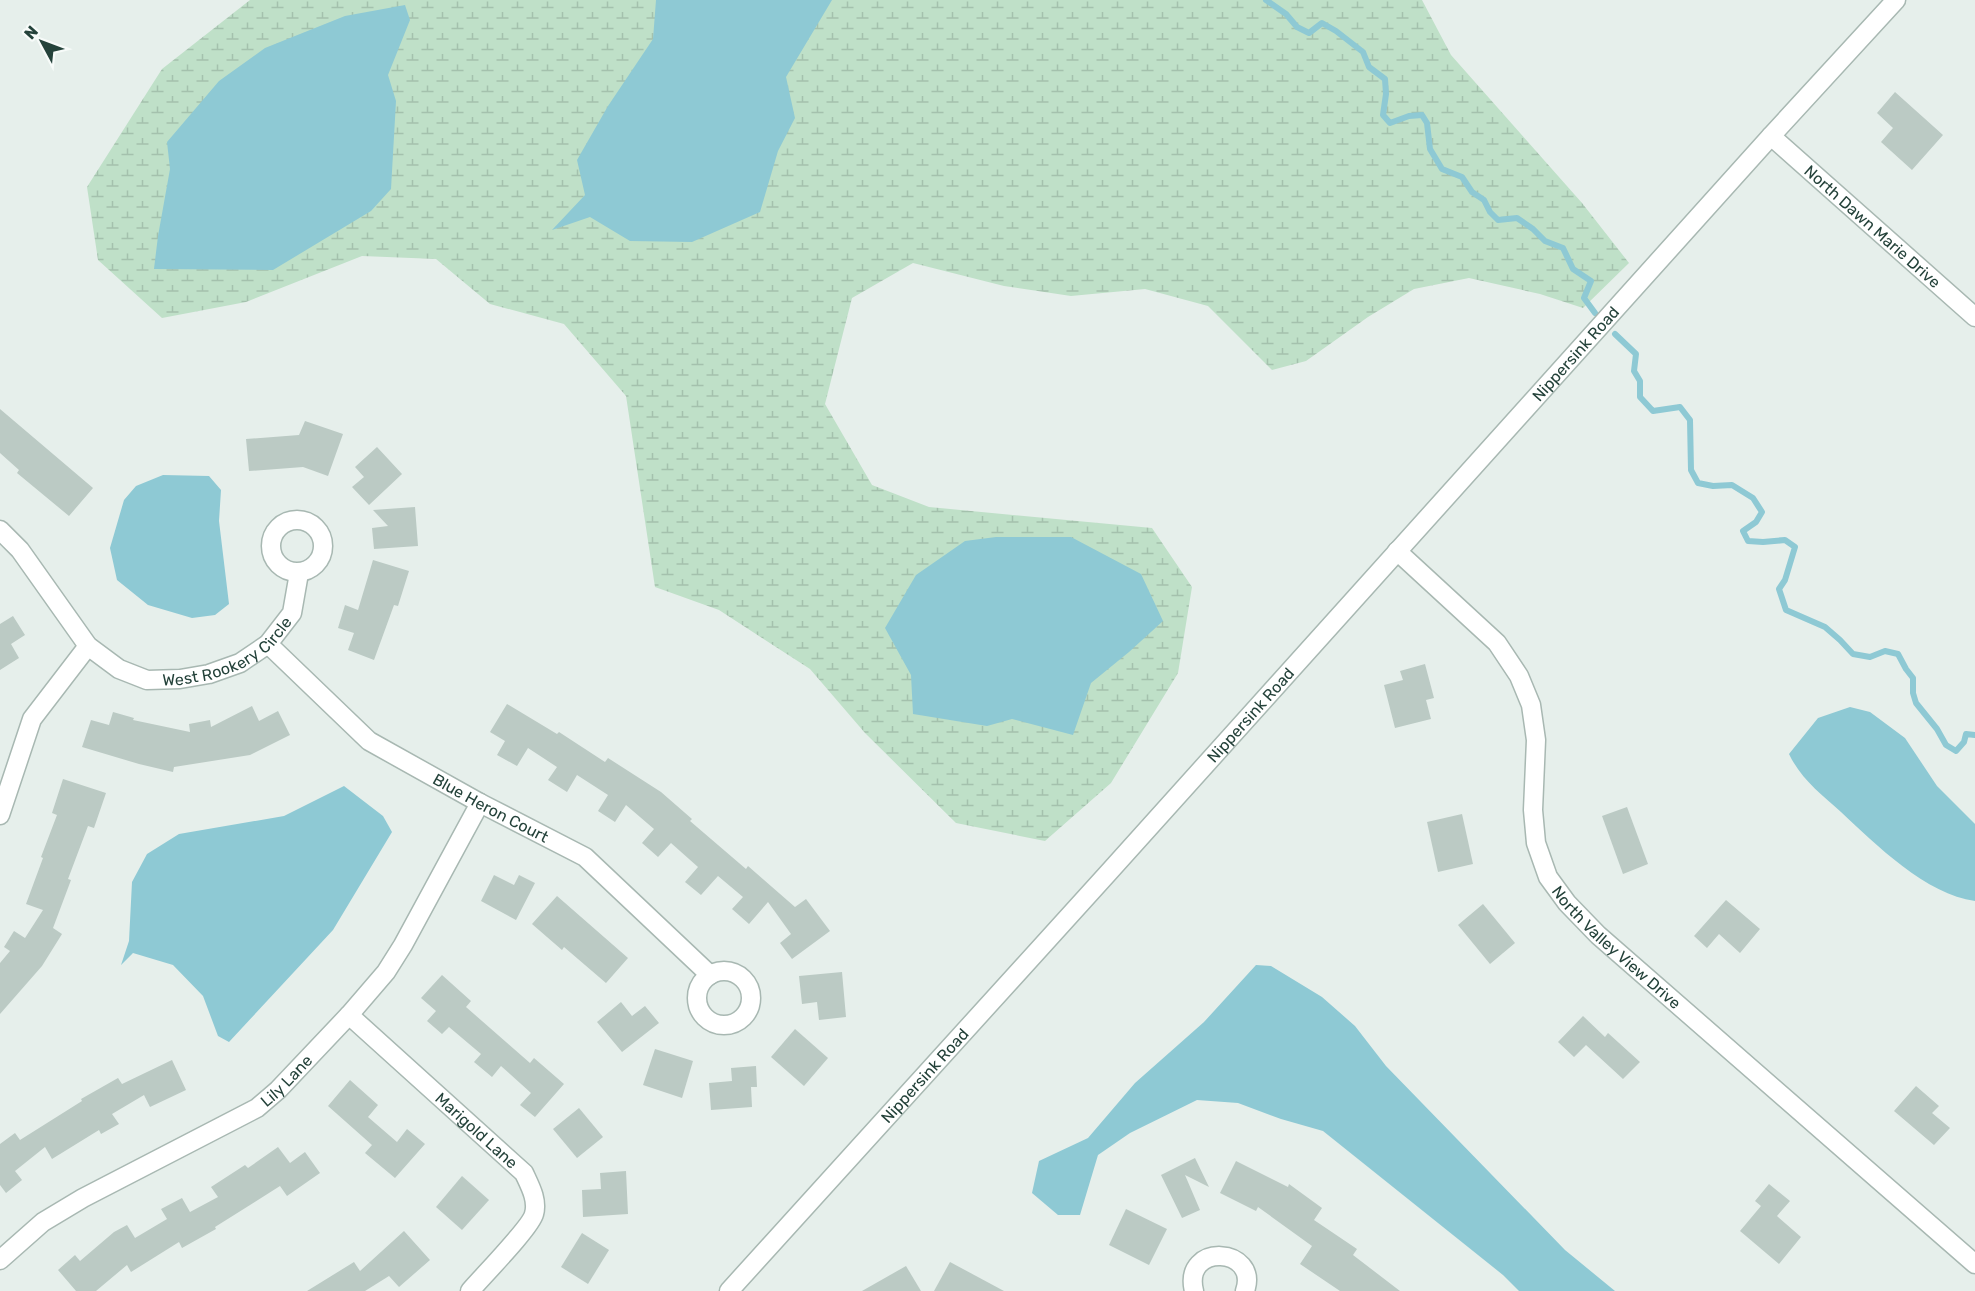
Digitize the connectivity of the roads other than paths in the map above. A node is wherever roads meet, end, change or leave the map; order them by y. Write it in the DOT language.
graph roads {
  1 [pos="1896,0"];
  2 [pos="1771,136"];
  3 [pos="1975,317"];
  4 [pos="0,530"];
  5 [pos="1397,551"];
  6 [pos="299,573"];
  7 [pos="268,644"];
  8 [pos="88,646"];
  9 [pos="480,803"];
  10 [pos="0,815"];
  11 [pos="710,975"];
  12 [pos="349,1015"];
  13 [pos="0,1260"];
  14 [pos="1975,1264"];
  15 [pos="470,1291"];
  16 [pos="729,1291"];
  17 [pos="1194,1291"];
  18 [pos="1245,1291"];
  1 -- 2 [label="street, Nippersink Road"];
  2 -- 3 [label="street, North Dawn Marie Drive"];
  2 -- 5 [label="street, Nippersink Road"];
  4 -- 8 [label="street, West Rookery Circle"];
  5 -- 14 [label="street, North Valley View Drive"];
  5 -- 16 [label="street, Nippersink Road"];
  6 -- 7 [label="street, West Rookery Circle"];
  7 -- 8 [label="street, West Rookery Circle"];
  7 -- 9 [label="street, Blue Heron Court"];
  8 -- 10 [label="street"];
  9 -- 11 [label="street, Blue Heron Court"];
  9 -- 12 [label="street, Lily Lane"];
  12 -- 13 [label="street, Lily Lane"];
  12 -- 15 [label="street, Marigold Lane"];
  17 -- 18 [label="street"];
}
